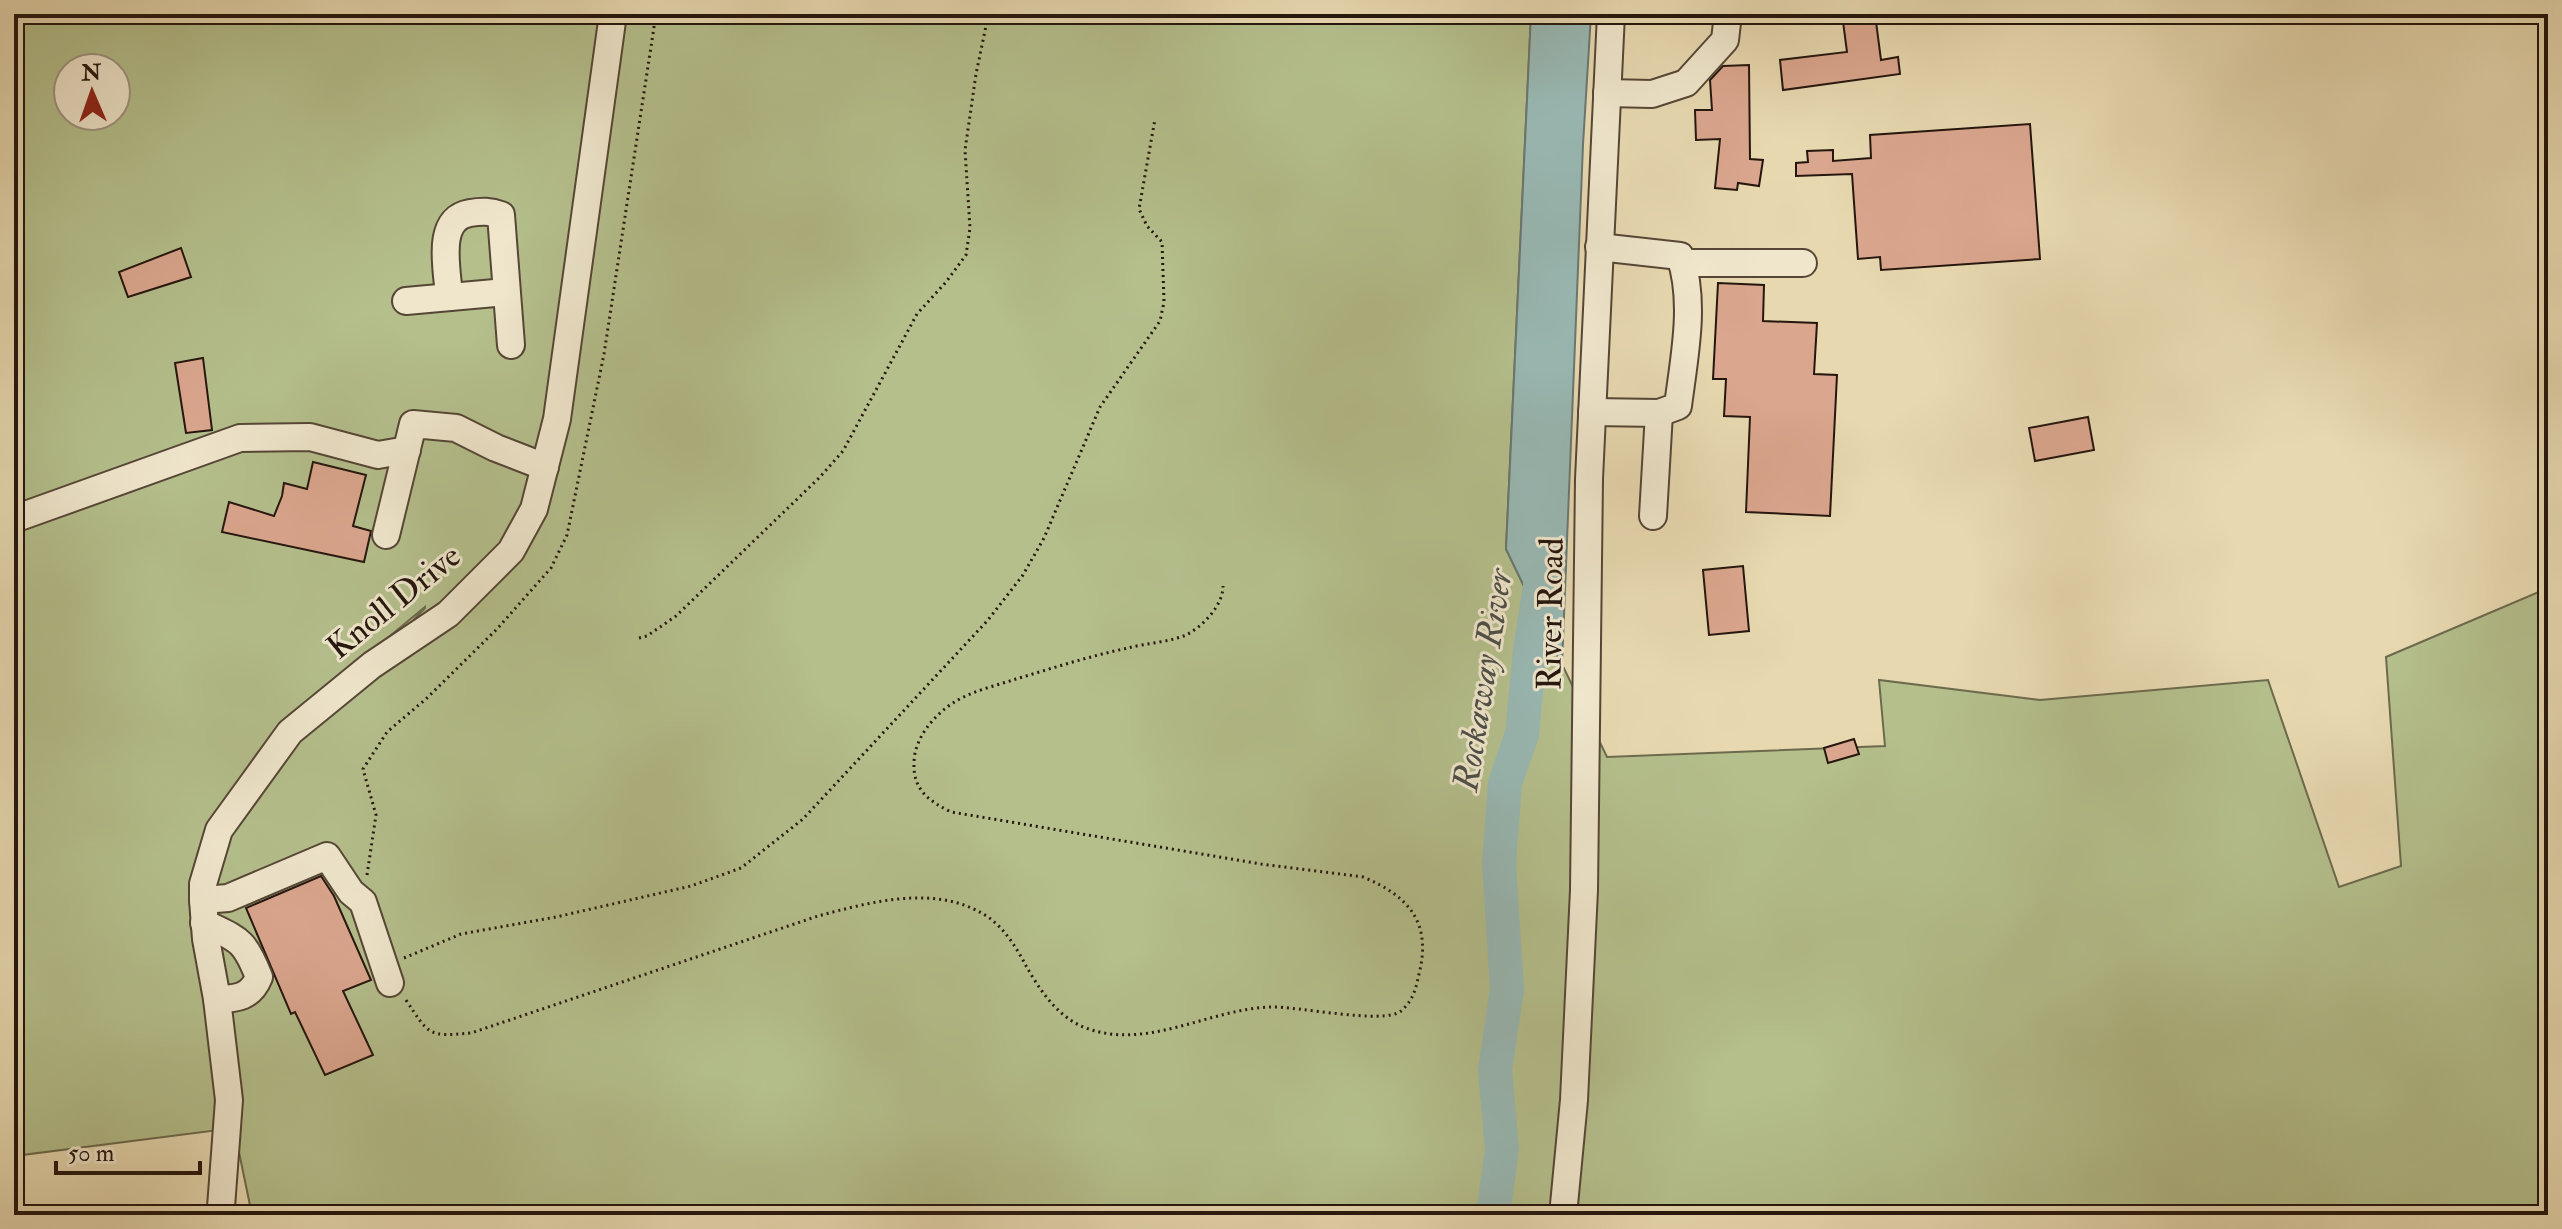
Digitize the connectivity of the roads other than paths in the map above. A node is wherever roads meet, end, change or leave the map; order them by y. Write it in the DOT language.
graph roads {
  1 [pos="613,14"];
  2 [pos="1611,14"];
  3 [pos="1728,14"];
  4 [pos="1607,93"];
  5 [pos="1599,247"];
  6 [pos="1682,263"];
  7 [pos="1803,263"];
  8 [pos="506,292"];
  9 [pos="449,297"];
  10 [pos="406,301"];
  11 [pos="511,345"];
  12 [pos="1592,412"];
  13 [pos="1659,413"];
  14 [pos="407,450"];
  15 [pos="545,467"];
  16 [pos="1653,516"];
  17 [pos="14,519"];
  18 [pos="386,535"];
  19 [pos="203,911"];
  20 [pos="387,972"];
  21 [pos="217,999"];
  22 [pos="224,1215"];
  23 [pos="1563,1215"];
  1 -- 15 [label="street, Knoll Drive"];
  2 -- 4 [label="street, River Road"];
  3 -- 4 [label="street"];
  4 -- 5 [label="street, River Road"];
  5 -- 6 [label="street"];
  5 -- 12 [label="street, River Road"];
  6 -- 7 [label="street"];
  6 -- 13 [label="street"];
  8 -- 9 [label="street"];
  8 -- 9 [label="street"];
  8 -- 11 [label="street"];
  9 -- 10 [label="street"];
  12 -- 13 [label="street"];
  12 -- 23 [label="street, River Road"];
  13 -- 16 [label="street"];
  14 -- 15 [label="street"];
  14 -- 17 [label="street"];
  14 -- 18 [label="street"];
  15 -- 19 [label="street, Knoll Drive"];
  19 -- 20 [label="street"];
  19 -- 21 [label="street, Knoll Drive"];
  19 -- 21 [label="street"];
  21 -- 22 [label="street, Knoll Drive"];
}
